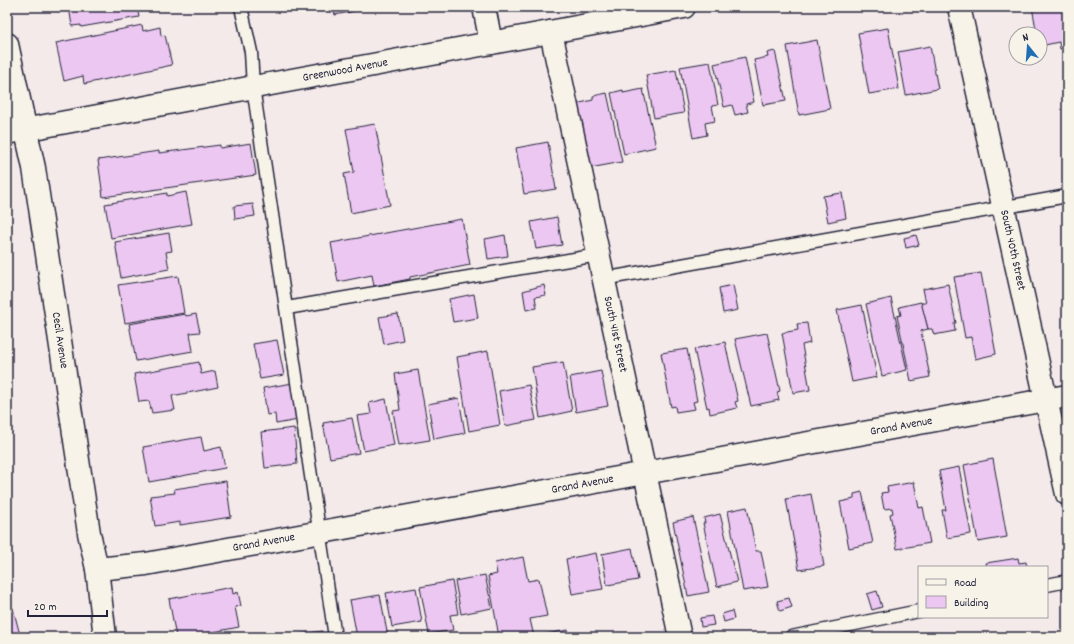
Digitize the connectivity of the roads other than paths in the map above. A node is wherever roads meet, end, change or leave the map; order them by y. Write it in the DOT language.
graph roads {
  1 [pos="241,7"];
  2 [pos="484,7"];
  3 [pos="684,7"];
  4 [pos="959,7"];
  5 [pos="551,32"];
  6 [pos="491,43"];
  7 [pos="7,44"];
  8 [pos="253,87"];
  9 [pos="16,131"];
  10 [pos="1067,196"];
  11 [pos="1004,207"];
  12 [pos="598,255"];
  13 [pos="603,279"];
  14 [pos="287,308"];
  15 [pos="1057,398"];
  16 [pos="645,473"];
  17 [pos="1067,494"];
  18 [pos="321,532"];
  19 [pos="97,569"];
  20 [pos="1067,581"];
  21 [pos="1048,585"];
  22 [pos="918,611"];
  23 [pos="105,637"];
  24 [pos="335,637"];
  25 [pos="680,637"];
  26 [pos="791,637"];
  1 -- 8 [label="lane"];
  2 -- 6 [label="street"];
  3 -- 5 [label="street, Greenwood Avenue"];
  4 -- 11 [label="street, South 40th Street"];
  5 -- 6 [label="street, Greenwood Avenue"];
  5 -- 12 [label="street, South 41st Street"];
  6 -- 8 [label="street, Greenwood Avenue"];
  7 -- 9 [label="street, Cecil Avenue"];
  8 -- 9 [label="street, Greenwood Avenue"];
  8 -- 14 [label="lane"];
  9 -- 19 [label="street, Cecil Avenue"];
  10 -- 11 [label="lane"];
  11 -- 13 [label="lane"];
  11 -- 15 [label="street, South 40th Street"];
  12 -- 13 [label="street, South 41st Street"];
  12 -- 14 [label="lane"];
  13 -- 16 [label="street, South 41st Street"];
  14 -- 18 [label="lane"];
  15 -- 16 [label="street, Grand Avenue"];
  15 -- 17 [label="street, South 40th Street"];
  16 -- 18 [label="street, Grand Avenue"];
  16 -- 25 [label="street, South 41st Street"];
  18 -- 19 [label="street, Grand Avenue"];
  18 -- 24 [label="lane"];
  19 -- 23 [label="street, Cecil Avenue"];
  20 -- 21 [label="lane"];
  22 -- 26 [label="lane"];
}
